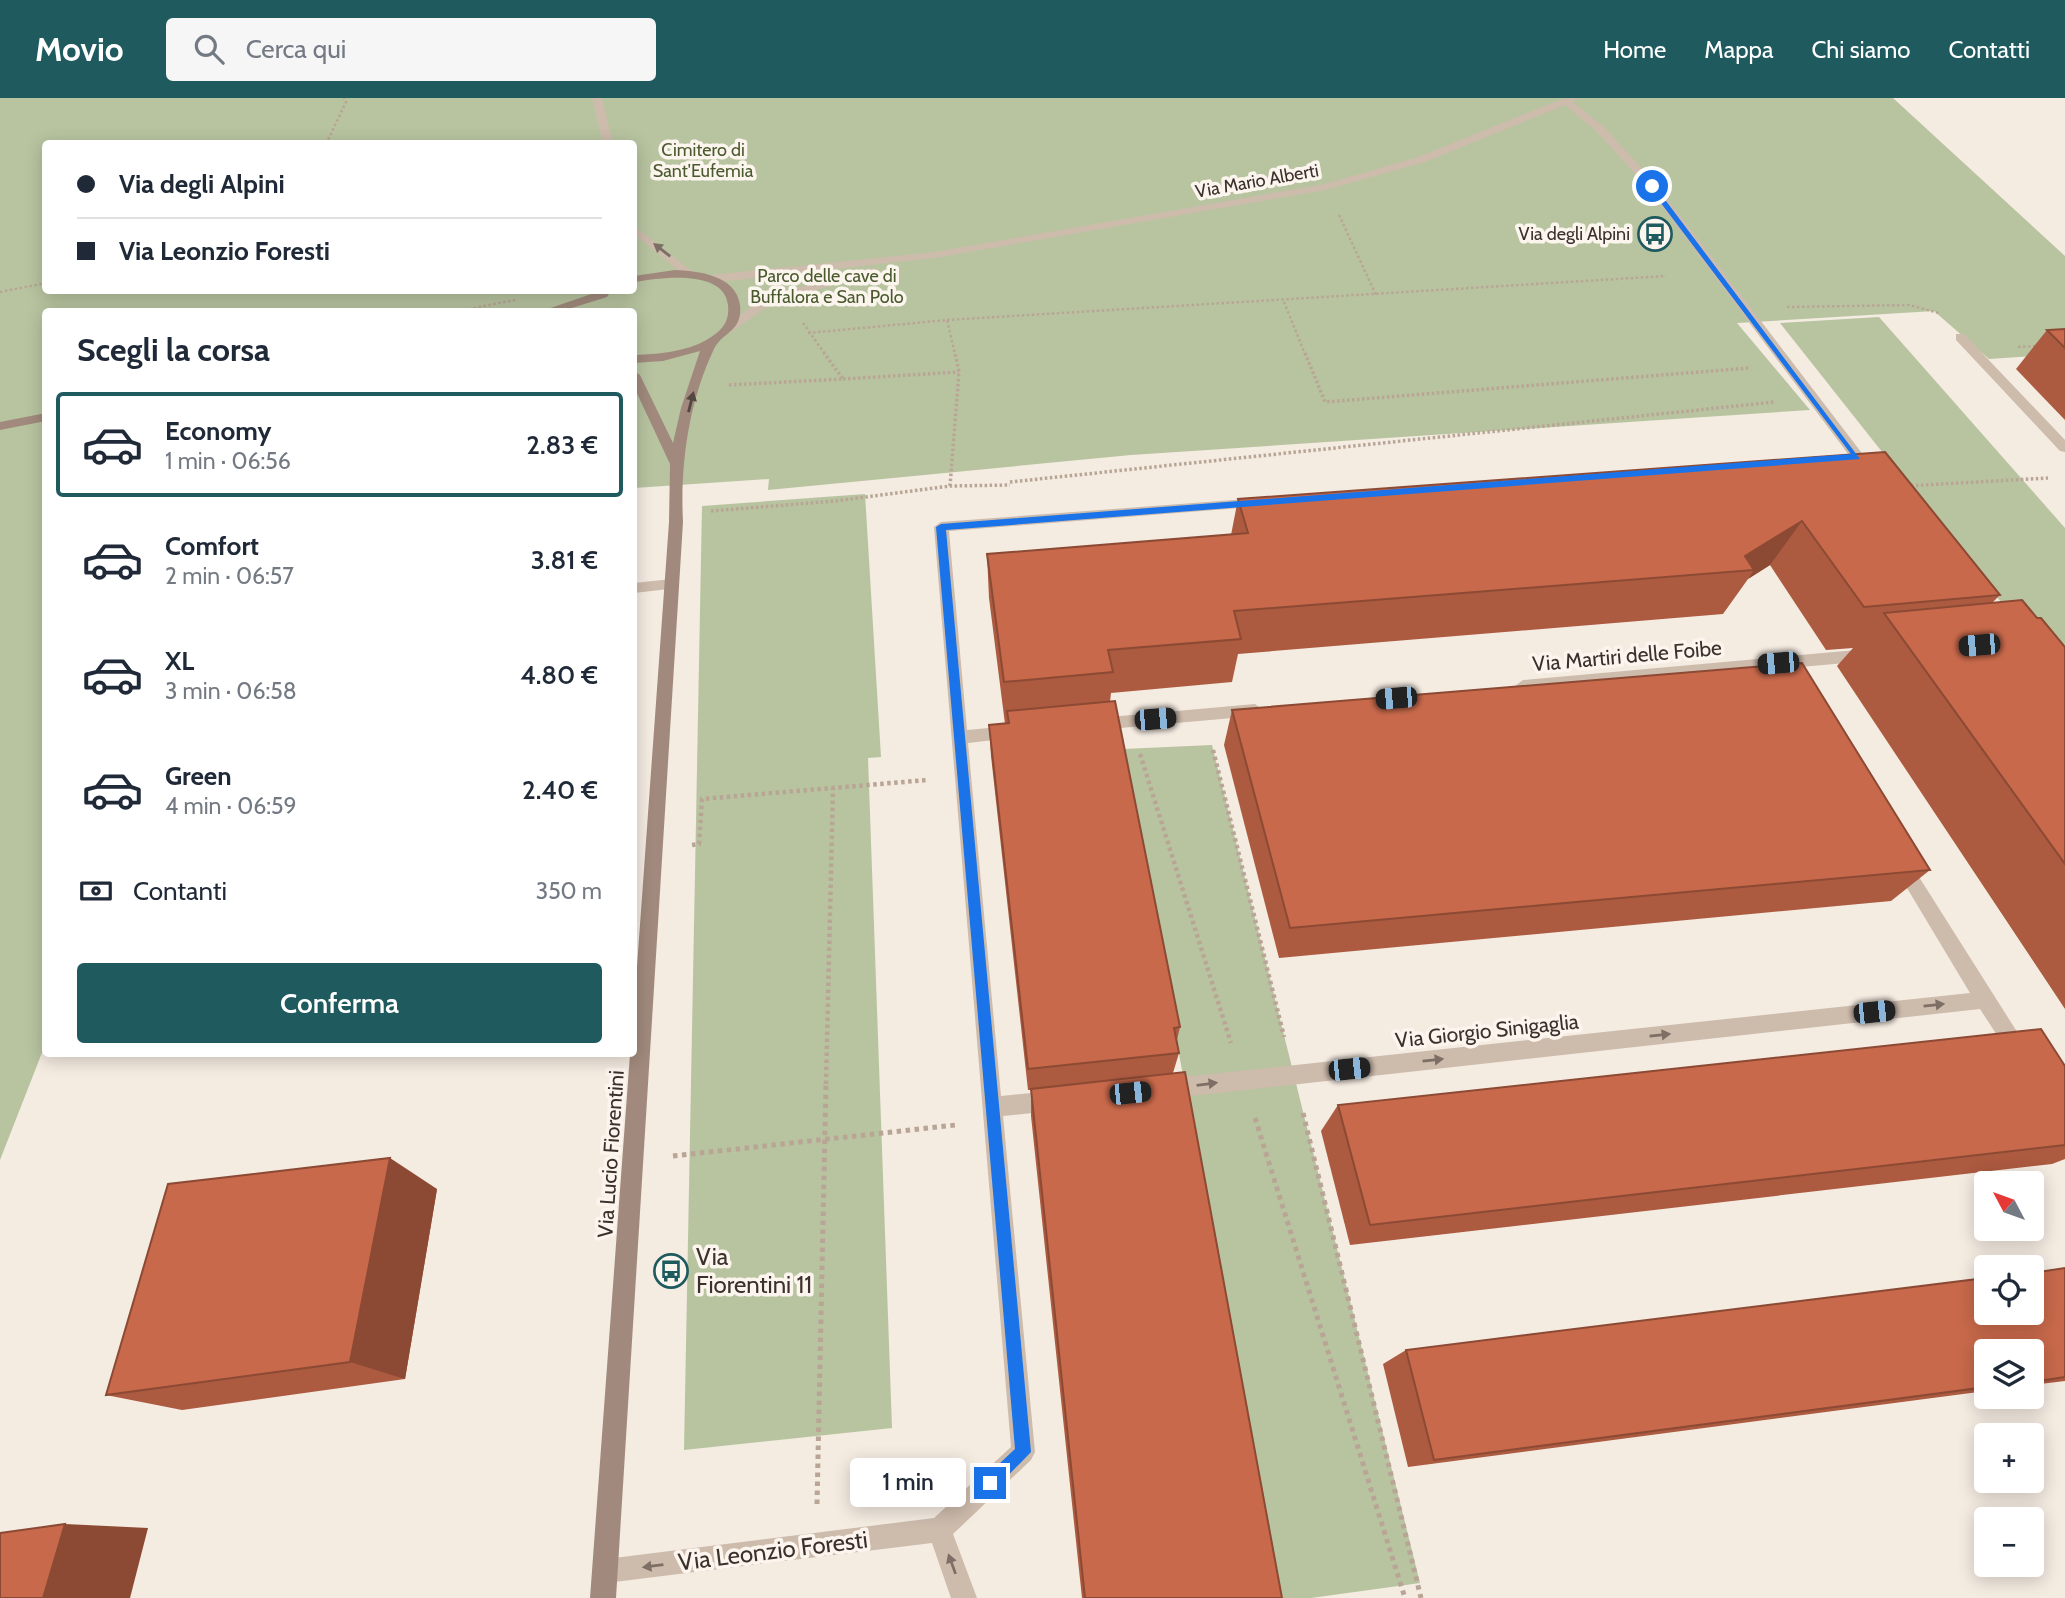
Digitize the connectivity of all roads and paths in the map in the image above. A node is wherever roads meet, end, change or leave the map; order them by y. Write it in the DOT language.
graph roads {
  1 [pos="345,98"];
  2 [pos="597,98"];
  3 [pos="1570,100"];
  4 [pos="328,140"];
  5 [pos="607,140"];
  6 [pos="1338,214"];
  7 [pos="637,231"];
  8 [pos="934,255"];
  9 [pos="689,274"];
  10 [pos="1666,276"];
  11 [pos="637,278"];
  12 [pos="710,279"];
  13 [pos="42,284"];
  14 [pos="0,292"];
  15 [pos="600,294"];
  16 [pos="604,294"];
  17 [pos="1376,295"];
  18 [pos="524,298"];
  19 [pos="1284,301"];
  20 [pos="1780,307"];
  21 [pos="474,308"];
  22 [pos="557,308"];
  23 [pos="592,308"];
  24 [pos="1946,314"];
  25 [pos="947,320"];
  26 [pos="802,322"];
  27 [pos="726,330"];
  28 [pos="808,334"];
  29 [pos="1960,337"];
  30 [pos="710,343"];
  31 [pos="2040,345"];
  32 [pos="2016,347"];
  33 [pos="637,359"];
  34 [pos="1753,367"];
  35 [pos="959,372"];
  36 [pos="843,379"];
  37 [pos="637,381"];
  38 [pos="751,386"];
  39 [pos="1779,401"];
  40 [pos="42,418"];
  41 [pos="0,426"];
  42 [pos="2065,448"];
  43 [pos="1857,457"];
  44 [pos="1836,459"];
  45 [pos="675,461"];
  46 [pos="2052,478"];
  47 [pos="1010,482"];
  48 [pos="950,486"];
  49 [pos="1881,487"];
  50 [pos="1270,502"];
  51 [pos="675,513"];
  52 [pos="1016,521"];
  53 [pos="672,584"];
  54 [pos="637,588"];
  55 [pos="1885,653"];
  56 [pos="1778,663"];
  57 [pos="1793,686"];
  58 [pos="1505,688"];
  59 [pos="1273,709"];
  60 [pos="1204,715"];
  61 [pos="1130,721"];
  62 [pos="1077,726"];
  63 [pos="1025,731"];
  64 [pos="958,737"];
  65 [pos="963,777"];
  66 [pos="833,788"];
  67 [pos="689,845"];
  68 [pos="1892,849"];
  69 [pos="641,921"];
  70 [pos="1985,1000"];
  71 [pos="639,1002"];
  72 [pos="2029,1067"];
  73 [pos="1294,1075"];
  74 [pos="1243,1080"];
  75 [pos="1144,1091"];
  76 [pos="1076,1099"];
  77 [pos="994,1114"];
  78 [pos="825,1140"];
  79 [pos="634,1161"];
  80 [pos="940,1530"];
  81 [pos="816,1544"];
  82 [pos="606,1571"];
  83 [pos="604,1598"];
  84 [pos="964,1598"];
  85 [pos="1405,1598"];
  86 [pos="1422,1598"];
  1 -- 4 [label="path"];
  2 -- 5 [label="street"];
  3 -- 8 [label="street, Via Mario Alberti"];
  3 -- 43 [label="street"];
  6 -- 17 [label="path"];
  9 -- 7 [label="street, one-way"];
  8 -- 12 [label="street, Via Mario Alberti"];
  8 -- 27 [label="street, Via Mario Alberti"];
  9 -- 11 [label="street"];
  9 -- 12 [label="street"];
  10 -- 17 [label="path"];
  12 -- 27 [label="street"];
  13 -- 14 [label="path"];
  15 -- 22 [label="street"];
  16 -- 23 [label="street"];
  17 -- 19 [label="path"];
  18 -- 21 [label="path"];
  19 -- 25 [label="path"];
  19 -- 34 [label="path"];
  20 -- 24 [label="path"];
  25 -- 28 [label="path"];
  25 -- 35 [label="path"];
  26 -- 28 [label="path"];
  27 -- 30 [label="street"];
  28 -- 36 [label="path"];
  29 -- 42 [label="street"];
  30 -- 33 [label="street"];
  45 -- 30 [label="street, Via Lucio Fiorentini, one-way"];
  31 -- 32 [label="path"];
  35 -- 36 [label="path"];
  35 -- 48 [label="path"];
  36 -- 38 [label="path"];
  37 -- 45 [label="street, Via Lucio Fiorentini"];
  39 -- 47 [label="path"];
  40 -- 41 [label="street"];
  43 -- 44 [label="street"];
  43 -- 49 [label="street"];
  45 -- 51 [label="street, Via Lucio Fiorentini"];
  46 -- 49 [label="path"];
  47 -- 48 [label="path"];
  47 -- 52 [label="path"];
  48 -- 51 [label="path"];
  50 -- 52 [label="street"];
  51 -- 53 [label="street, Via Lucio Fiorentini"];
  52 -- 64 [label="street"];
  53 -- 54 [label="street"];
  53 -- 69 [label="street, Via Lucio Fiorentini"];
  55 -- 56 [label="street, Via Martiri delle Foibe"];
  56 -- 57 [label="street"];
  56 -- 58 [label="street, Via Martiri delle Foibe"];
  59 -- 60 [label="street"];
  60 -- 61 [label="street"];
  60 -- 73 [label="path"];
  61 -- 62 [label="street"];
  61 -- 74 [label="path"];
  63 -- 64 [label="street"];
  64 -- 65 [label="street"];
  65 -- 66 [label="path"];
  65 -- 77 [label="street"];
  66 -- 67 [label="path"];
  66 -- 78 [label="path"];
  68 -- 70 [label="street"];
  69 -- 71 [label="street, Via Lucio Fiorentini"];
  70 -- 72 [label="street"];
  73 -- 70 [label="street, Via Giorgio Sinigaglia, one-way"];
  71 -- 79 [label="street, Via Lucio Fiorentini"];
  73 -- 74 [label="street, Via Giorgio Sinigaglia"];
  73 -- 86 [label="path"];
  75 -- 74 [label="street, Via Giorgio Sinigaglia, one-way"];
  74 -- 85 [label="path"];
  76 -- 77 [label="street"];
  77 -- 78 [label="path"];
  77 -- 80 [label="street"];
  78 -- 79 [label="path"];
  78 -- 81 [label="path"];
  79 -- 82 [label="street, Via Lucio Fiorentini"];
  80 -- 81 [label="street, Via Leonzio Foresti"];
  84 -- 80 [label="street, one-way"];
  81 -- 82 [label="street, Via Leonzio Foresti, one-way"];
  82 -- 83 [label="street, Via Lucio Fiorentini"];
}
